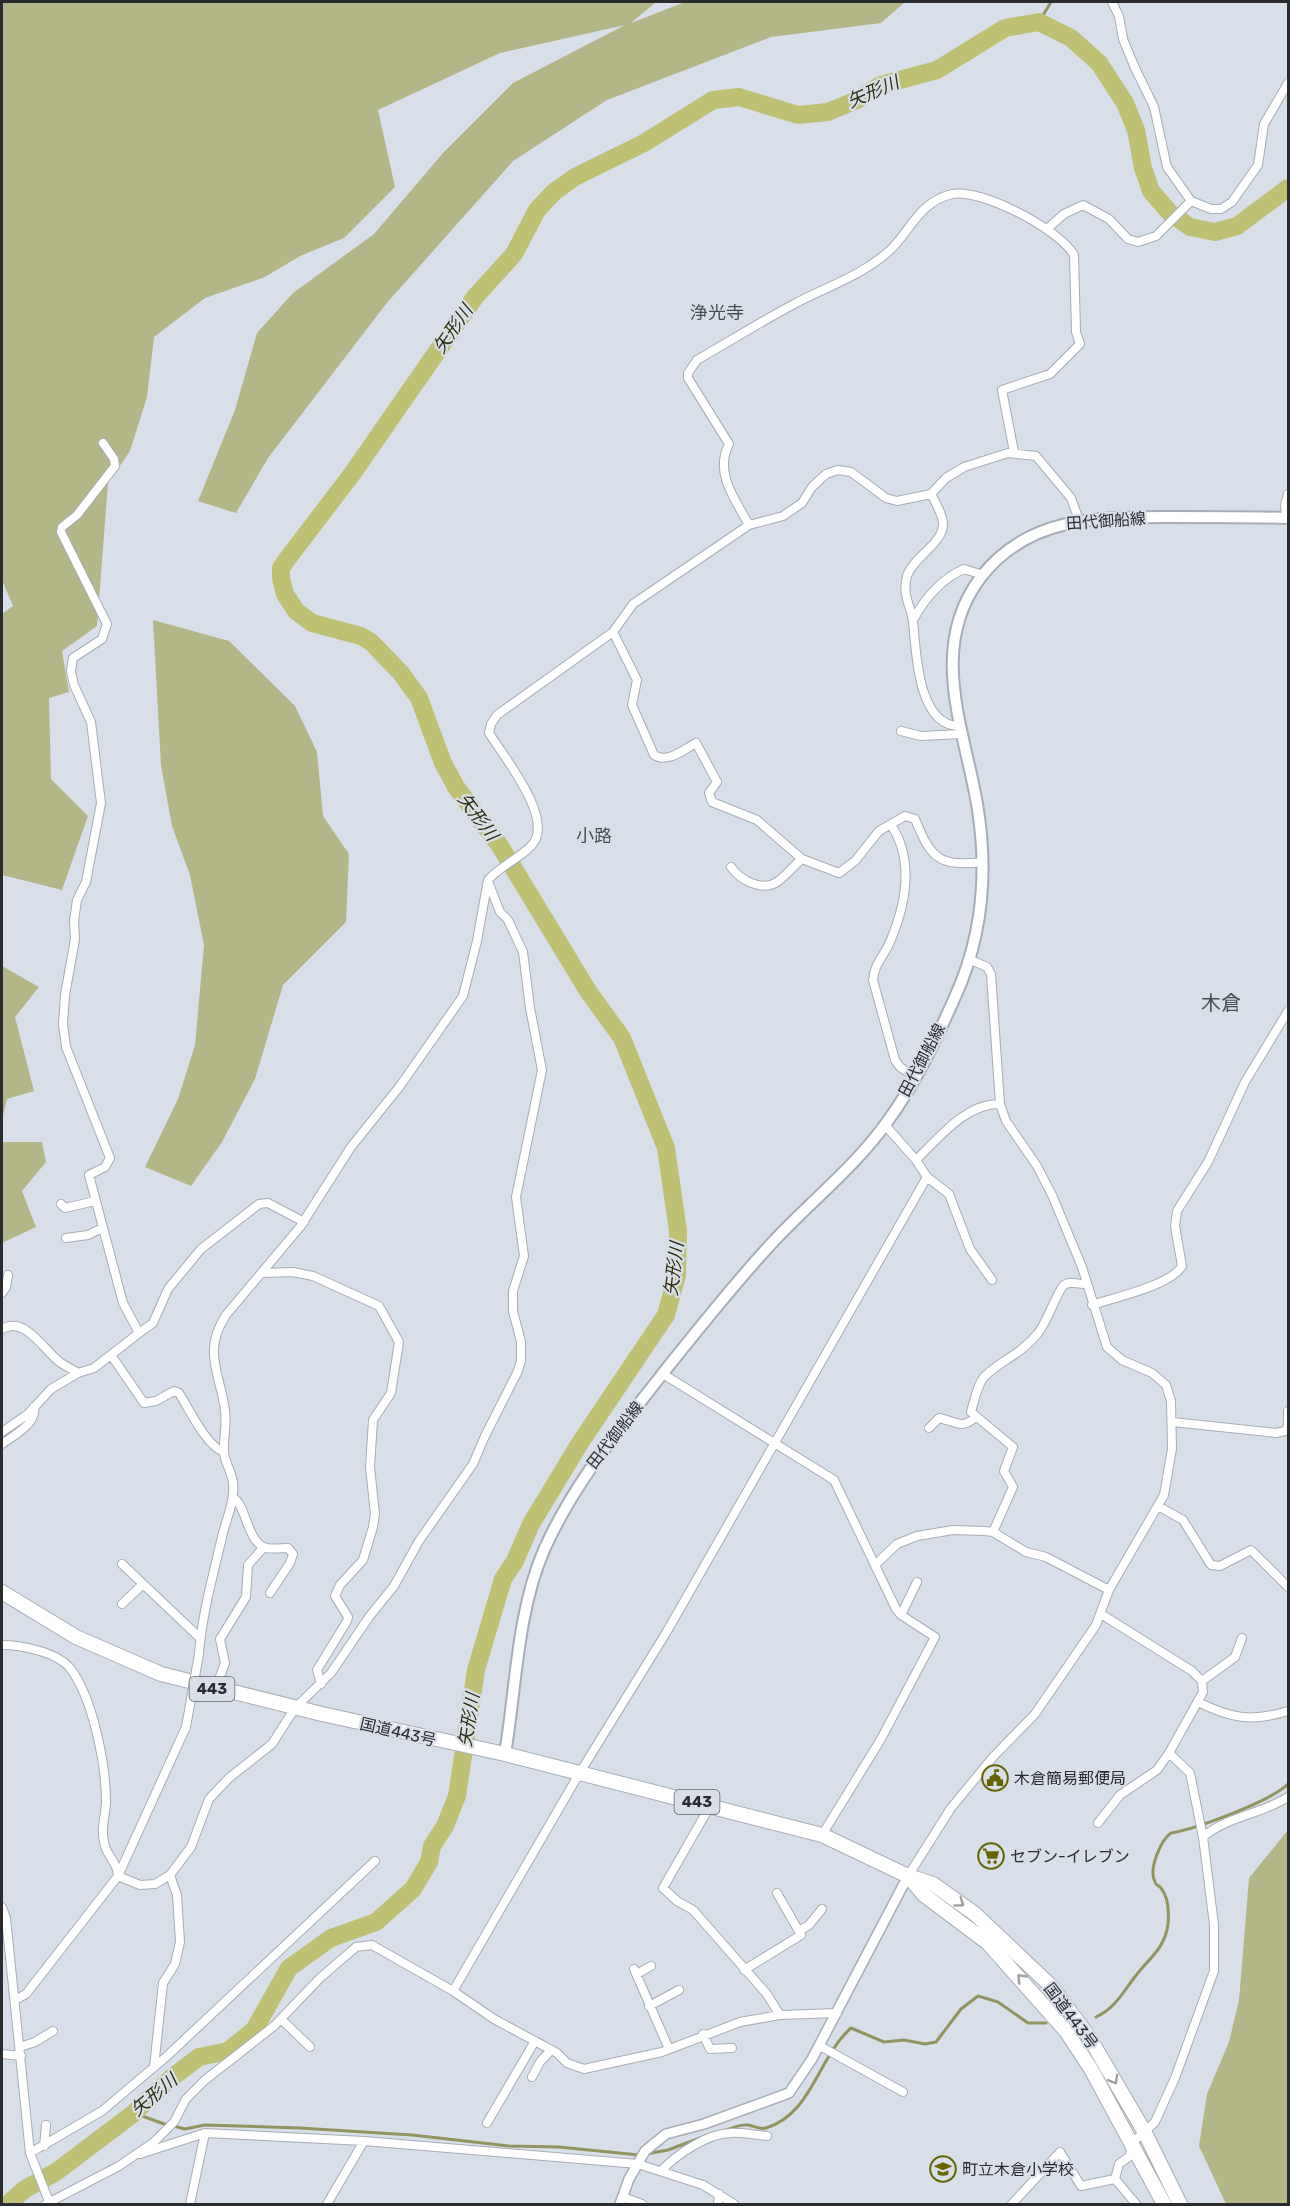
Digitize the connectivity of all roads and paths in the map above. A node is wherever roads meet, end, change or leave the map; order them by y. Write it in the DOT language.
graph roads {
  1 [pos="1112,2"];
  2 [pos="1288,83"];
  3 [pos="1191,201"];
  4 [pos="1048,228"];
  5 [pos="103,443"];
  6 [pos="1014,452"];
  7 [pos="931,494"];
  8 [pos="1288,494"];
  9 [pos="1287,518"];
  10 [pos="1078,520"];
  11 [pos="749,525"];
  12 [pos="983,575"];
  13 [pos="913,620"];
  14 [pos="613,632"];
  15 [pos="960,730"];
  16 [pos="901,731"];
  17 [pos="891,825"];
  18 [pos="802,859"];
  19 [pos="983,862"];
  20 [pos="731,867"];
  21 [pos="489,884"];
  22 [pos="971,960"];
  23 [pos="1288,1011"];
  24 [pos="1285,1028"];
  25 [pos="915,1077"];
  26 [pos="1000,1104"];
  27 [pos="885,1125"];
  28 [pos="916,1160"];
  29 [pos="927,1177"];
  30 [pos="95,1201"];
  31 [pos="61,1204"];
  32 [pos="304,1222"];
  33 [pos="102,1228"];
  34 [pos="66,1238"];
  35 [pos="263,1273"];
  36 [pos="8,1275"];
  37 [pos="992,1280"];
  38 [pos="1086,1284"];
  39 [pos="2,1293"];
  40 [pos="1092,1305"];
  41 [pos="4,1325"];
  42 [pos="139,1333"];
  43 [pos="111,1355"];
  44 [pos="78,1373"];
  45 [pos="663,1374"];
  46 [pos="34,1407"];
  47 [pos="1288,1411"];
  48 [pos="976,1416"];
  49 [pos="1173,1422"];
  50 [pos="929,1428"];
  51 [pos="2,1432"];
  52 [pos="773,1442"];
  53 [pos="2,1444"];
  54 [pos="224,1452"];
  55 [pos="233,1498"];
  56 [pos="1158,1506"];
  57 [pos="993,1532"];
  58 [pos="264,1547"];
  59 [pos="122,1564"];
  60 [pos="876,1564"];
  61 [pos="917,1582"];
  62 [pos="143,1584"];
  63 [pos="1288,1587"];
  64 [pos="1109,1590"];
  65 [pos="2,1592"];
  66 [pos="270,1593"];
  67 [pos="122,1604"];
  68 [pos="1101,1614"];
  69 [pos="901,1615"];
  70 [pos="200,1638"];
  71 [pos="1242,1638"];
  72 [pos="2,1645"];
  73 [pos="1202,1681"];
  74 [pos="321,1684"];
  75 [pos="215,1689"];
  76 [pos="1198,1702"];
  77 [pos="295,1708"];
  78 [pos="1288,1711"];
  79 [pos="1169,1753"];
  80 [pos="505,1754"];
  81 [pos="579,1774"];
  82 [pos="1288,1797"];
  83 [pos="710,1806"];
  84 [pos="1098,1823"];
  85 [pos="1202,1834"];
  86 [pos="822,1835"];
  87 [pos="375,1861"];
  88 [pos="170,1875"];
  89 [pos="118,1876"];
  90 [pos="908,1876"];
  91 [pos="777,1893"];
  92 [pos="2,1907"];
  93 [pos="822,1909"];
  94 [pos="799,1931"];
  95 [pos="651,1966"];
  96 [pos="744,1970"];
  97 [pos="679,1990"];
  98 [pos="453,1991"];
  99 [pos="15,2000"];
  100 [pos="649,2006"];
  101 [pos="837,2013"];
  102 [pos="780,2015"];
  103 [pos="281,2019"];
  104 [pos="53,2031"];
  105 [pos="703,2034"];
  106 [pos="535,2041"];
  107 [pos="820,2046"];
  108 [pos="20,2047"];
  109 [pos="310,2048"];
  110 [pos="732,2048"];
  111 [pos="669,2049"];
  112 [pos="551,2050"];
  113 [pos="2,2054"];
  114 [pos="21,2056"];
  115 [pos="154,2067"];
  116 [pos="532,2077"];
  117 [pos="903,2092"];
  118 [pos="487,2123"];
  119 [pos="45,2125"];
  120 [pos="1144,2132"];
  121 [pos="205,2133"];
  122 [pos="767,2136"];
  123 [pos="364,2141"];
  124 [pos="1132,2143"];
  125 [pos="44,2146"];
  126 [pos="31,2156"];
  127 [pos="130,2158"];
  128 [pos="638,2164"];
  129 [pos="661,2171"];
  130 [pos="1115,2179"];
  131 [pos="719,2194"];
  132 [pos="621,2201"];
  133 [pos="49,2202"];
  134 [pos="190,2205"];
  135 [pos="327,2205"];
  136 [pos="642,2205"];
  137 [pos="718,2205"];
  138 [pos="734,2205"];
  139 [pos="1012,2205"];
  140 [pos="1136,2205"];
  141 [pos="1164,2205"];
  142 [pos="1180,2205"];
  1 -- 3 [label="street"];
  2 -- 3 [label="street"];
  3 -- 4 [label="street"];
  4 -- 6 [label="street"];
  4 -- 11 [label="street"];
  5 -- 30 [label="street"];
  6 -- 7 [label="street"];
  6 -- 10 [label="street"];
  7 -- 11 [label="street"];
  7 -- 13 [label="street"];
  8 -- 9 [label="street"];
  9 -- 10 [label="main road, 田代御船線"];
  10 -- 12 [label="main road, 田代御船線"];
  11 -- 14 [label="street"];
  12 -- 13 [label="street"];
  12 -- 15 [label="main road, 田代御船線"];
  13 -- 15 [label="street"];
  14 -- 18 [label="street"];
  14 -- 21 [label="street"];
  15 -- 16 [label="street"];
  15 -- 19 [label="main road, 田代御船線"];
  17 -- 18 [label="street"];
  17 -- 19 [label="street"];
  17 -- 25 [label="street"];
  18 -- 20 [label="street"];
  19 -- 22 [label="main road, 田代御船線"];
  21 -- 32 [label="street"];
  21 -- 74 [label="street"];
  22 -- 25 [label="main road, 田代御船線"];
  22 -- 26 [label="street"];
  23 -- 24 [label="street"];
  24 -- 40 [label="street"];
  25 -- 27 [label="main road, 田代御船線"];
  26 -- 28 [label="street"];
  26 -- 38 [label="street"];
  27 -- 28 [label="street"];
  27 -- 45 [label="main road, 田代御船線"];
  28 -- 29 [label="street"];
  29 -- 37 [label="street"];
  29 -- 52 [label="street"];
  30 -- 31 [label="street"];
  30 -- 33 [label="street"];
  32 -- 35 [label="street"];
  32 -- 42 [label="street"];
  33 -- 34 [label="street"];
  33 -- 42 [label="street"];
  35 -- 54 [label="street"];
  35 -- 74 [label="street"];
  36 -- 39 [label="street"];
  38 -- 40 [label="street"];
  38 -- 48 [label="street"];
  40 -- 49 [label="street"];
  41 -- 44 [label="street"];
  42 -- 43 [label="street"];
  43 -- 44 [label="street"];
  43 -- 54 [label="street"];
  44 -- 46 [label="street"];
  45 -- 52 [label="street"];
  45 -- 80 [label="main road, 田代御船線"];
  46 -- 51 [label="street"];
  46 -- 53 [label="street"];
  47 -- 49 [label="street"];
  48 -- 50 [label="street"];
  48 -- 57 [label="street"];
  49 -- 56 [label="street"];
  52 -- 60 [label="street"];
  52 -- 81 [label="street"];
  54 -- 55 [label="street"];
  55 -- 58 [label="street"];
  55 -- 70 [label="street"];
  56 -- 63 [label="street"];
  56 -- 64 [label="street"];
  57 -- 60 [label="street"];
  57 -- 64 [label="street"];
  58 -- 66 [label="street"];
  58 -- 75 [label="street"];
  59 -- 62 [label="street"];
  60 -- 69 [label="street"];
  61 -- 69 [label="street"];
  62 -- 67 [label="street"];
  62 -- 70 [label="street"];
  64 -- 68 [label="street"];
  65 -- 75 [label="highway, 国道443号 / 443"];
  68 -- 73 [label="street"];
  68 -- 90 [label="street"];
  69 -- 86 [label="street"];
  70 -- 89 [label="street, bridge"];
  71 -- 73 [label="street"];
  72 -- 89 [label="street"];
  73 -- 76 [label="street"];
  74 -- 77 [label="street"];
  75 -- 77 [label="highway, 国道443号 / 443"];
  76 -- 78 [label="street"];
  76 -- 79 [label="street"];
  77 -- 80 [label="highway, 国道443号 / 443"];
  77 -- 88 [label="street"];
  79 -- 84 [label="street"];
  79 -- 85 [label="street"];
  80 -- 81 [label="highway, 国道443号 / 443"];
  81 -- 83 [label="highway, 国道443号 / 443"];
  81 -- 98 [label="street"];
  82 -- 85 [label="street"];
  83 -- 86 [label="highway, 国道443号 / 443"];
  83 -- 96 [label="street"];
  85 -- 120 [label="street"];
  86 -- 90 [label="highway, 国道443号 / 443"];
  87 -- 115 [label="street"];
  88 -- 89 [label="street"];
  88 -- 115 [label="street"];
  89 -- 99 [label="street"];
  90 -- 101 [label="street"];
  90 -- 120 [label="highway, 国道443号 / 443, one-way"];
  124 -- 90 [label="highway, 国道443号 / 443, one-way"];
  91 -- 94 [label="street"];
  92 -- 99 [label="street"];
  93 -- 94 [label="street"];
  94 -- 96 [label="street"];
  95 -- 100 [label="street"];
  96 -- 102 [label="street"];
  97 -- 100 [label="street"];
  98 -- 103 [label="street"];
  98 -- 106 [label="street"];
  99 -- 108 [label="street"];
  100 -- 111 [label="street"];
  101 -- 102 [label="street"];
  101 -- 107 [label="street"];
  102 -- 105 [label="street"];
  103 -- 109 [label="street"];
  103 -- 127 [label="street"];
  104 -- 108 [label="street"];
  105 -- 110 [label="street"];
  105 -- 111 [label="street"];
  106 -- 112 [label="street"];
  106 -- 118 [label="street"];
  107 -- 117 [label="street"];
  107 -- 128 [label="street"];
  108 -- 114 [label="street"];
  111 -- 112 [label="street"];
  112 -- 116 [label="street"];
  113 -- 114 [label="street"];
  114 -- 126 [label="street"];
  115 -- 125 [label="street"];
  119 -- 125 [label="street"];
  120 -- 124 [label="street"];
  120 -- 142 [label="highway, 国道443号 / 443"];
  121 -- 123 [label="street"];
  121 -- 127 [label="street"];
  121 -- 134 [label="street"];
  122 -- 129 [label="street"];
  123 -- 128 [label="street"];
  123 -- 135 [label="street"];
  124 -- 130 [label="street"];
  124 -- 141 [label="highway, 国道443号 / 443"];
  125 -- 126 [label="street"];
  126 -- 133 [label="street"];
  127 -- 133 [label="street"];
  128 -- 129 [label="street"];
  128 -- 132 [label="street"];
  129 -- 131 [label="street"];
  130 -- 139 [label="street"];
  130 -- 140 [label="street"];
  131 -- 137 [label="street"];
  131 -- 138 [label="street"];
  132 -- 136 [label="street"];
}
